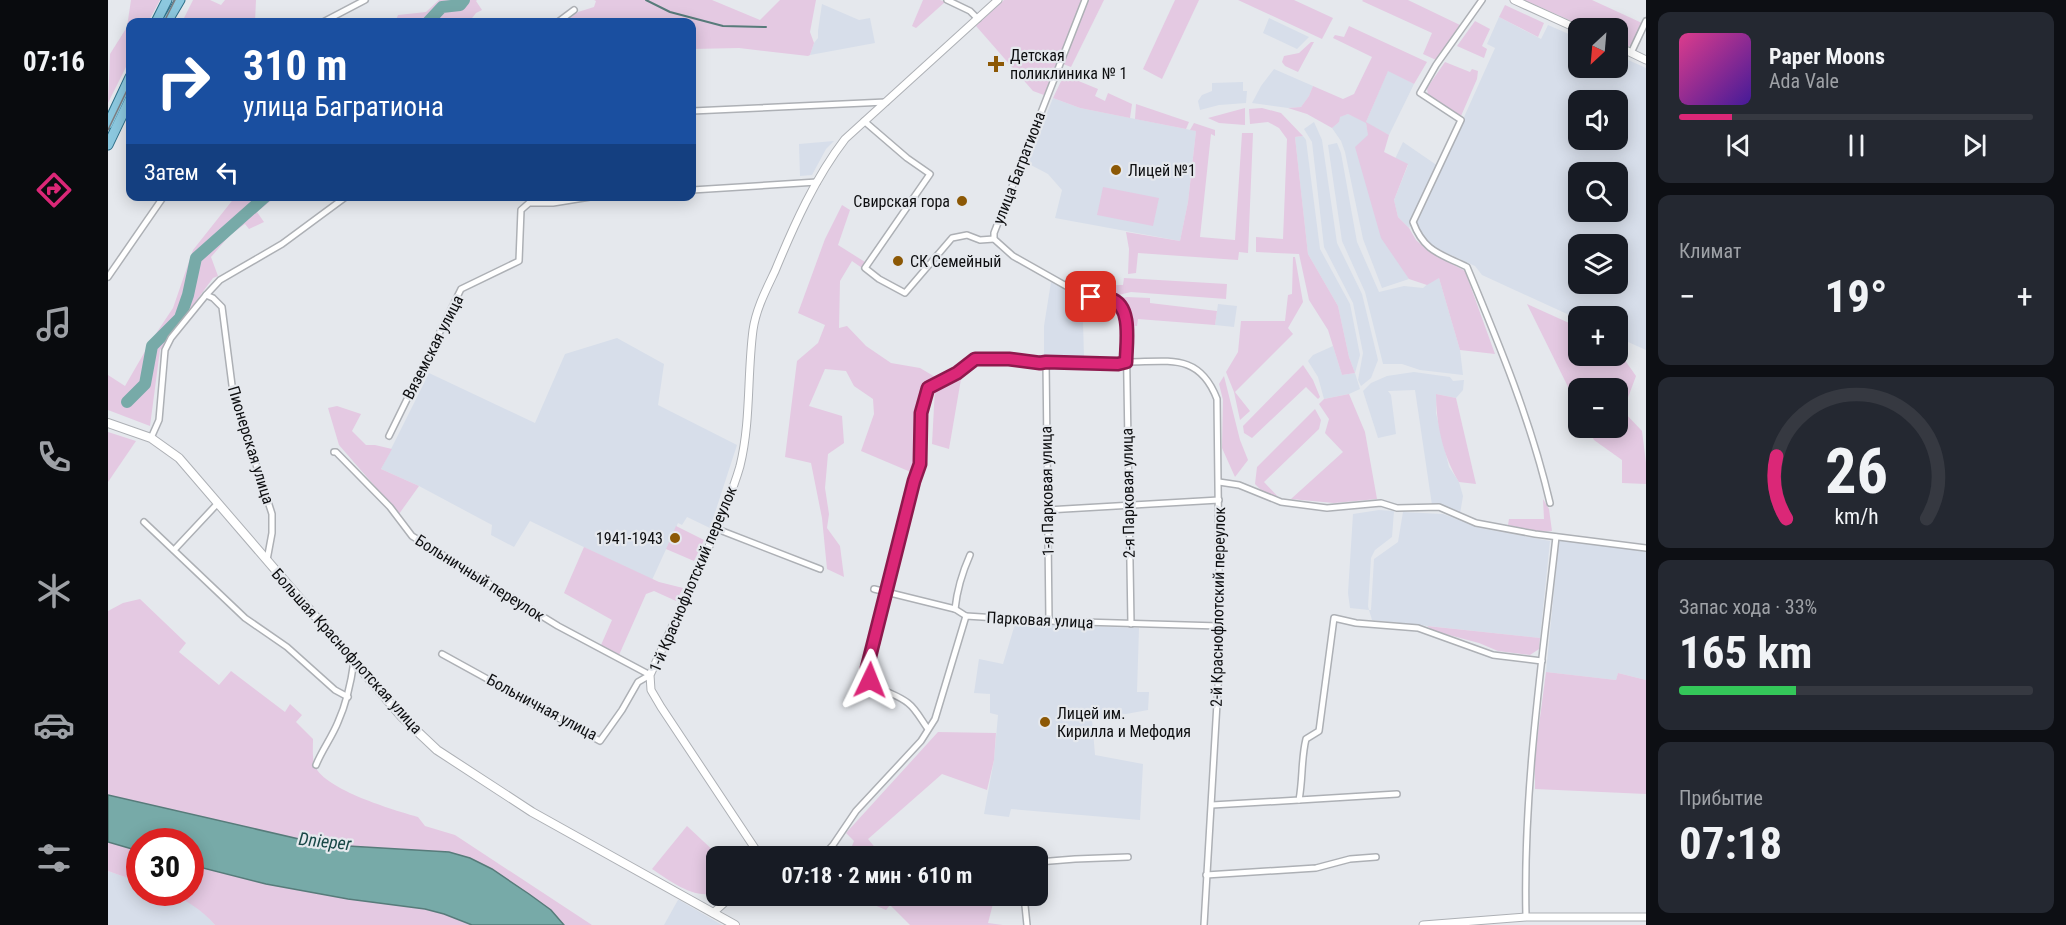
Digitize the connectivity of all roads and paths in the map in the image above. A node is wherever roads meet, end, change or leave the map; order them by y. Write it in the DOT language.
graph roads {
  1 [pos="167,0"];
  2 [pos="180,0"];
  3 [pos="365,0"];
  4 [pos="947,0"];
  5 [pos="998,0"];
  6 [pos="1085,0"];
  7 [pos="1482,0"];
  8 [pos="1516,0"];
  9 [pos="574,9"];
  10 [pos="158,18"];
  11 [pos="169,18"];
  12 [pos="331,18"];
  13 [pos="563,18"];
  14 [pos="978,19"];
  15 [pos="1646,21"];
  16 [pos="1568,24"];
  17 [pos="1628,52"];
  18 [pos="1631,53"];
  19 [pos="1646,60"];
  20 [pos="126,86"];
  21 [pos="887,102"];
  22 [pos="126,107"];
  23 [pos="696,111"];
  24 [pos="864,121"];
  25 [pos="108,124"];
  26 [pos="108,145"];
  27 [pos="817,182"];
  28 [pos="696,190"];
  29 [pos="161,201"];
  30 [pos="340,201"];
  31 [pos="559,201"];
  32 [pos="994,239"];
  33 [pos="108,277"];
  34 [pos="206,295"];
  35 [pos="1046,362"];
  36 [pos="1126,362"];
  37 [pos="108,423"];
  38 [pos="389,436"];
  39 [pos="151,438"];
  40 [pos="334,452"];
  41 [pos="1219,482"];
  42 [pos="1220,500"];
  43 [pos="219,503"];
  44 [pos="1550,503"];
  45 [pos="1128,506"];
  46 [pos="1047,510"];
  47 [pos="144,522"];
  48 [pos="717,529"];
  49 [pos="1557,537"];
  50 [pos="1646,548"];
  51 [pos="174,550"];
  52 [pos="970,555"];
  53 [pos="267,560"];
  54 [pos="820,569"];
  55 [pos="874,589"];
  56 [pos="886,593"];
  57 [pos="955,609"];
  58 [pos="966,616"];
  59 [pos="1049,621"];
  60 [pos="1131,624"];
  61 [pos="1219,626"];
  62 [pos="442,654"];
  63 [pos="1542,661"];
  64 [pos="354,662"];
  65 [pos="651,675"];
  66 [pos="348,697"];
  67 [pos="928,729"];
  68 [pos="316,765"];
  69 [pos="1397,794"];
  70 [pos="1299,800"];
  71 [pos="1212,805"];
  72 [pos="753,846"];
  73 [pos="832,846"];
  74 [pos="1376,856"];
  75 [pos="1128,857"];
  76 [pos="1048,861"];
  77 [pos="1206,875"];
  78 [pos="721,906"];
  79 [pos="1025,906"];
  80 [pos="713,913"];
  81 [pos="1526,917"];
  82 [pos="1646,917"];
  83 [pos="1465,923"];
  84 [pos="735,925"];
  85 [pos="1027,925"];
  86 [pos="1204,925"];
  87 [pos="1423,925"];
  1 -- 10 [label="main road"];
  2 -- 11 [label="main road"];
  3 -- 12 [label="street"];
  4 -- 14 [label="street"];
  5 -- 14 [label="street, 1-й Краснофлотский переулок"];
  6 -- 32 [label="street, улица Багратиона"];
  7 -- 44 [label="street"];
  8 -- 16 [label="street"];
  9 -- 13 [label="street"];
  14 -- 21 [label="street, 1-й Краснофлотский переулок"];
  15 -- 18 [label="street"];
  17 -- 18 [label="street"];
  18 -- 19 [label="street"];
  20 -- 25 [label="main road"];
  21 -- 23 [label="street"];
  21 -- 24 [label="street, 1-й Краснофлотский переулок"];
  22 -- 26 [label="main road"];
  24 -- 27 [label="street, 1-й Краснофлотский переулок"];
  24 -- 32 [label="street"];
  27 -- 28 [label="street"];
  27 -- 48 [label="street, 1-й Краснофлотский переулок"];
  29 -- 33 [label="street"];
  30 -- 34 [label="street"];
  31 -- 38 [label="street, Вяземская улица"];
  32 -- 36 [label="street, улица Багратиона"];
  34 -- 39 [label="street"];
  34 -- 53 [label="street, Пионерская улица"];
  35 -- 36 [label="street"];
  35 -- 46 [label="street, 1-я Парковая улица"];
  35 -- 56 [label="street"];
  36 -- 41 [label="street, 2-й Краснофлотский переулок"];
  36 -- 45 [label="street, 2-я Парковая улица"];
  37 -- 39 [label="main road, Большая Краснофлотская улица"];
  39 -- 43 [label="main road, Большая Краснофлотская улица"];
  40 -- 65 [label="street, Больничный переулок"];
  41 -- 42 [label="street, 2-й Краснофлотский переулок"];
  41 -- 49 [label="street"];
  42 -- 45 [label="street"];
  42 -- 61 [label="street, 2-й Краснофлотский переулок"];
  43 -- 51 [label="street"];
  43 -- 53 [label="main road, Большая Краснофлотская улица"];
  45 -- 46 [label="street"];
  45 -- 60 [label="street, 2-я Парковая улица"];
  46 -- 59 [label="street, 1-я Парковая улица"];
  47 -- 51 [label="street, Большая Краснофлотская улица"];
  48 -- 54 [label="street"];
  48 -- 65 [label="street, 1-й Краснофлотский переулок"];
  49 -- 50 [label="street"];
  49 -- 63 [label="street"];
  51 -- 66 [label="street, Большая Краснофлотская улица"];
  52 -- 57 [label="street"];
  53 -- 64 [label="main road, Большая Краснофлотская улица"];
  55 -- 56 [label="street"];
  56 -- 57 [label="street"];
  56 -- 67 [label="street"];
  57 -- 58 [label="street"];
  58 -- 59 [label="street, Парковая улица"];
  58 -- 67 [label="street, Парковая улица"];
  59 -- 60 [label="street, Парковая улица"];
  60 -- 61 [label="street, Парковая улица"];
  61 -- 71 [label="street, 2-й Краснофлотский переулок"];
  62 -- 65 [label="street, Больничная улица"];
  63 -- 70 [label="street"];
  63 -- 81 [label="street"];
  64 -- 66 [label="street"];
  64 -- 80 [label="main road, Большая Краснофлотская улица"];
  65 -- 72 [label="street, 1-й Краснофлотский переулок"];
  66 -- 68 [label="street"];
  67 -- 73 [label="street, Парковая улица"];
  69 -- 70 [label="street"];
  70 -- 71 [label="street"];
  71 -- 77 [label="street, 2-й Краснофлотский переулок"];
  74 -- 77 [label="street"];
  75 -- 76 [label="street"];
  77 -- 86 [label="street, 2-й Краснофлотский переулок"];
  78 -- 80 [label="street"];
  79 -- 85 [label="street"];
  80 -- 84 [label="main road, Большая Краснофлотская улица"];
  81 -- 82 [label="street"];
  81 -- 83 [label="street"];
  83 -- 87 [label="street"];
}
